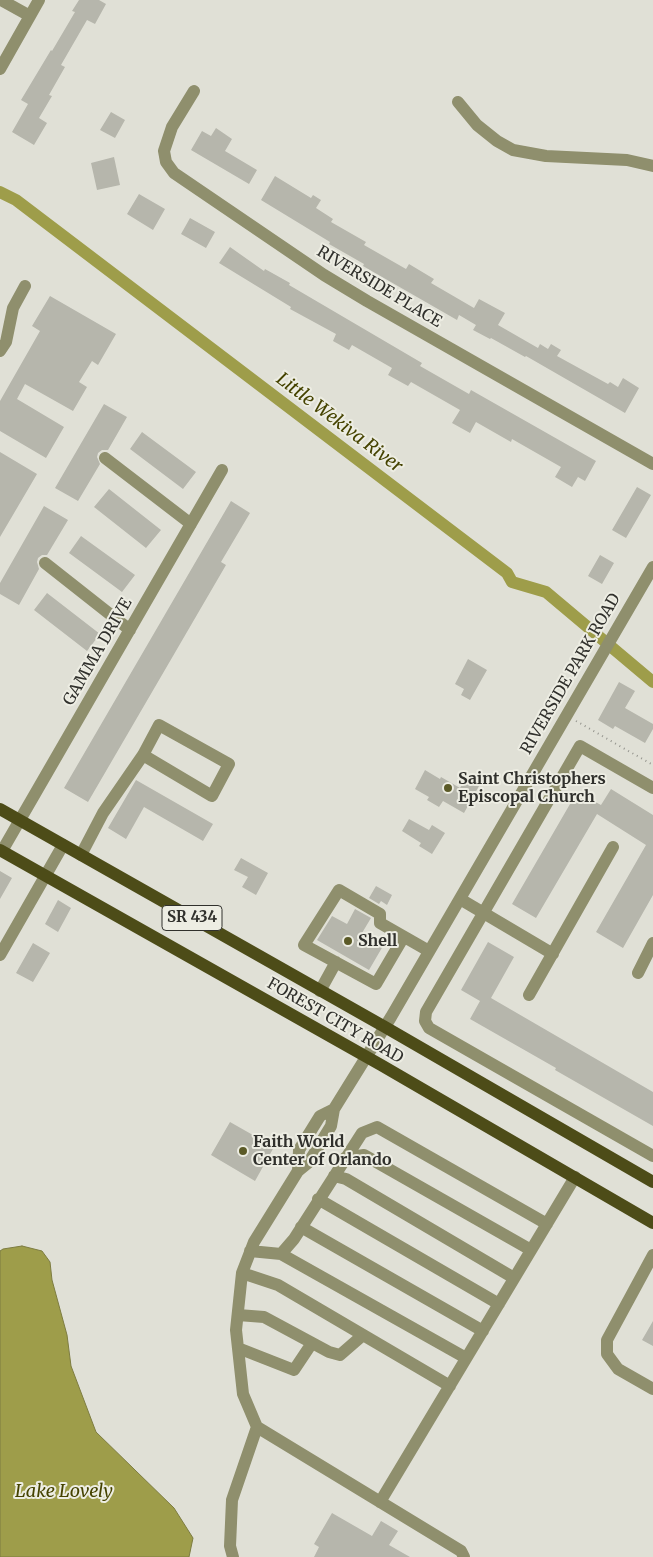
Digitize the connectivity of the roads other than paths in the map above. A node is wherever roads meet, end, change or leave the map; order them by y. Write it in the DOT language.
graph roads {
  1 [pos="1,0"];
  2 [pos="39,0"];
  3 [pos="30,16"];
  4 [pos="0,69"];
  5 [pos="194,91"];
  6 [pos="458,102"];
  7 [pos="653,166"];
  8 [pos="25,286"];
  9 [pos="0,351"];
  10 [pos="106,458"];
  11 [pos="653,464"];
  12 [pos="222,470"];
  13 [pos="191,524"];
  14 [pos="45,563"];
  15 [pos="653,567"];
  16 [pos="130,630"];
  17 [pos="143,755"];
  18 [pos="653,788"];
  19 [pos="0,809"];
  20 [pos="20,820"];
  21 [pos="64,845"];
  22 [pos="613,847"];
  23 [pos="1,851"];
  24 [pos="81,855"];
  25 [pos="46,876"];
  26 [pos="460,900"];
  27 [pos="483,913"];
  28 [pos="403,938"];
  29 [pos="653,943"];
  30 [pos="429,951"];
  31 [pos="553,954"];
  32 [pos="0,955"];
  33 [pos="336,962"];
  34 [pos="638,973"];
  35 [pos="320,991"];
  36 [pos="529,995"];
  37 [pos="385,1027"];
  38 [pos="366,1057"];
  39 [pos="653,1156"];
  40 [pos="346,1158"];
  41 [pos="334,1176"];
  42 [pos="575,1177"];
  43 [pos="653,1182"];
  44 [pos="318,1199"];
  45 [pos="653,1223"];
  46 [pos="547,1224"];
  47 [pos="301,1227"];
  48 [pos="531,1250"];
  49 [pos="250,1251"];
  50 [pos="281,1254"];
  51 [pos="653,1255"];
  52 [pos="242,1273"];
  53 [pos="514,1278"];
  54 [pos="498,1304"];
  55 [pos="238,1315"];
  56 [pos="483,1331"];
  57 [pos="363,1335"];
  58 [pos="312,1343"];
  59 [pos="238,1348"];
  60 [pos="466,1358"];
  61 [pos="450,1386"];
  62 [pos="653,1389"];
  63 [pos="257,1427"];
  64 [pos="380,1502"];
  65 [pos="233,1557"];
  66 [pos="464,1557"];
  1 -- 3 [label="street"];
  2 -- 3 [label="street"];
  3 -- 4 [label="street"];
  5 -- 11 [label="street, RIVERSIDE PLACE"];
  6 -- 7 [label="street"];
  8 -- 9 [label="street"];
  10 -- 13 [label="street"];
  12 -- 13 [label="street, GAMMA DRIVE"];
  13 -- 16 [label="street, GAMMA DRIVE"];
  14 -- 16 [label="street"];
  15 -- 26 [label="street, RIVERSIDE PARK ROAD"];
  16 -- 20 [label="street, GAMMA DRIVE"];
  17 -- 17 [label="street"];
  17 -- 24 [label="street"];
  18 -- 27 [label="street"];
  19 -- 20 [label="main road, FOREST CITY ROAD / SR 434"];
  20 -- 21 [label="main road, FOREST CITY ROAD / SR 434"];
  20 -- 23 [label="street, GAMMA DRIVE"];
  21 -- 24 [label="main road, FOREST CITY ROAD / SR 434"];
  21 -- 25 [label="street"];
  22 -- 31 [label="street"];
  23 -- 25 [label="main road, FOREST CITY ROAD / SR 434"];
  24 -- 35 [label="main road, FOREST CITY ROAD / SR 434"];
  25 -- 32 [label="street"];
  25 -- 38 [label="main road, FOREST CITY ROAD / SR 434"];
  26 -- 27 [label="street"];
  26 -- 30 [label="street, RIVERSIDE PARK ROAD"];
  27 -- 31 [label="street"];
  27 -- 39 [label="street"];
  28 -- 30 [label="street"];
  28 -- 33 [label="street"];
  28 -- 33 [label="street"];
  29 -- 34 [label="street"];
  30 -- 37 [label="street, RIVERSIDE PARK ROAD"];
  31 -- 36 [label="street"];
  33 -- 35 [label="street"];
  35 -- 37 [label="main road, FOREST CITY ROAD / SR 434"];
  37 -- 38 [label="street, RIVERSIDE PARK ROAD"];
  37 -- 43 [label="main road, FOREST CITY ROAD / SR 434"];
  38 -- 42 [label="main road, FOREST CITY ROAD / SR 434"];
  38 -- 49 [label="street, RIVERSIDE PARK ROAD"];
  40 -- 41 [label="street"];
  40 -- 46 [label="street"];
  40 -- 48 [label="street"];
  41 -- 44 [label="street"];
  41 -- 53 [label="street"];
  42 -- 45 [label="main road, FOREST CITY ROAD / SR 434"];
  42 -- 46 [label="street"];
  44 -- 47 [label="street"];
  44 -- 54 [label="street"];
  46 -- 48 [label="street"];
  47 -- 50 [label="street"];
  47 -- 56 [label="street"];
  48 -- 53 [label="street"];
  49 -- 50 [label="street"];
  49 -- 52 [label="street, RIVERSIDE PARK ROAD"];
  50 -- 60 [label="street"];
  51 -- 62 [label="street"];
  52 -- 55 [label="street, RIVERSIDE PARK ROAD"];
  52 -- 57 [label="street"];
  53 -- 54 [label="street"];
  54 -- 56 [label="street"];
  55 -- 58 [label="street"];
  55 -- 59 [label="street, RIVERSIDE PARK ROAD"];
  56 -- 60 [label="street"];
  57 -- 58 [label="street"];
  57 -- 61 [label="street"];
  58 -- 59 [label="street"];
  59 -- 63 [label="street, RIVERSIDE PARK ROAD"];
  60 -- 61 [label="street"];
  61 -- 64 [label="street"];
  63 -- 64 [label="street"];
  63 -- 65 [label="street"];
  64 -- 66 [label="street"];
}
